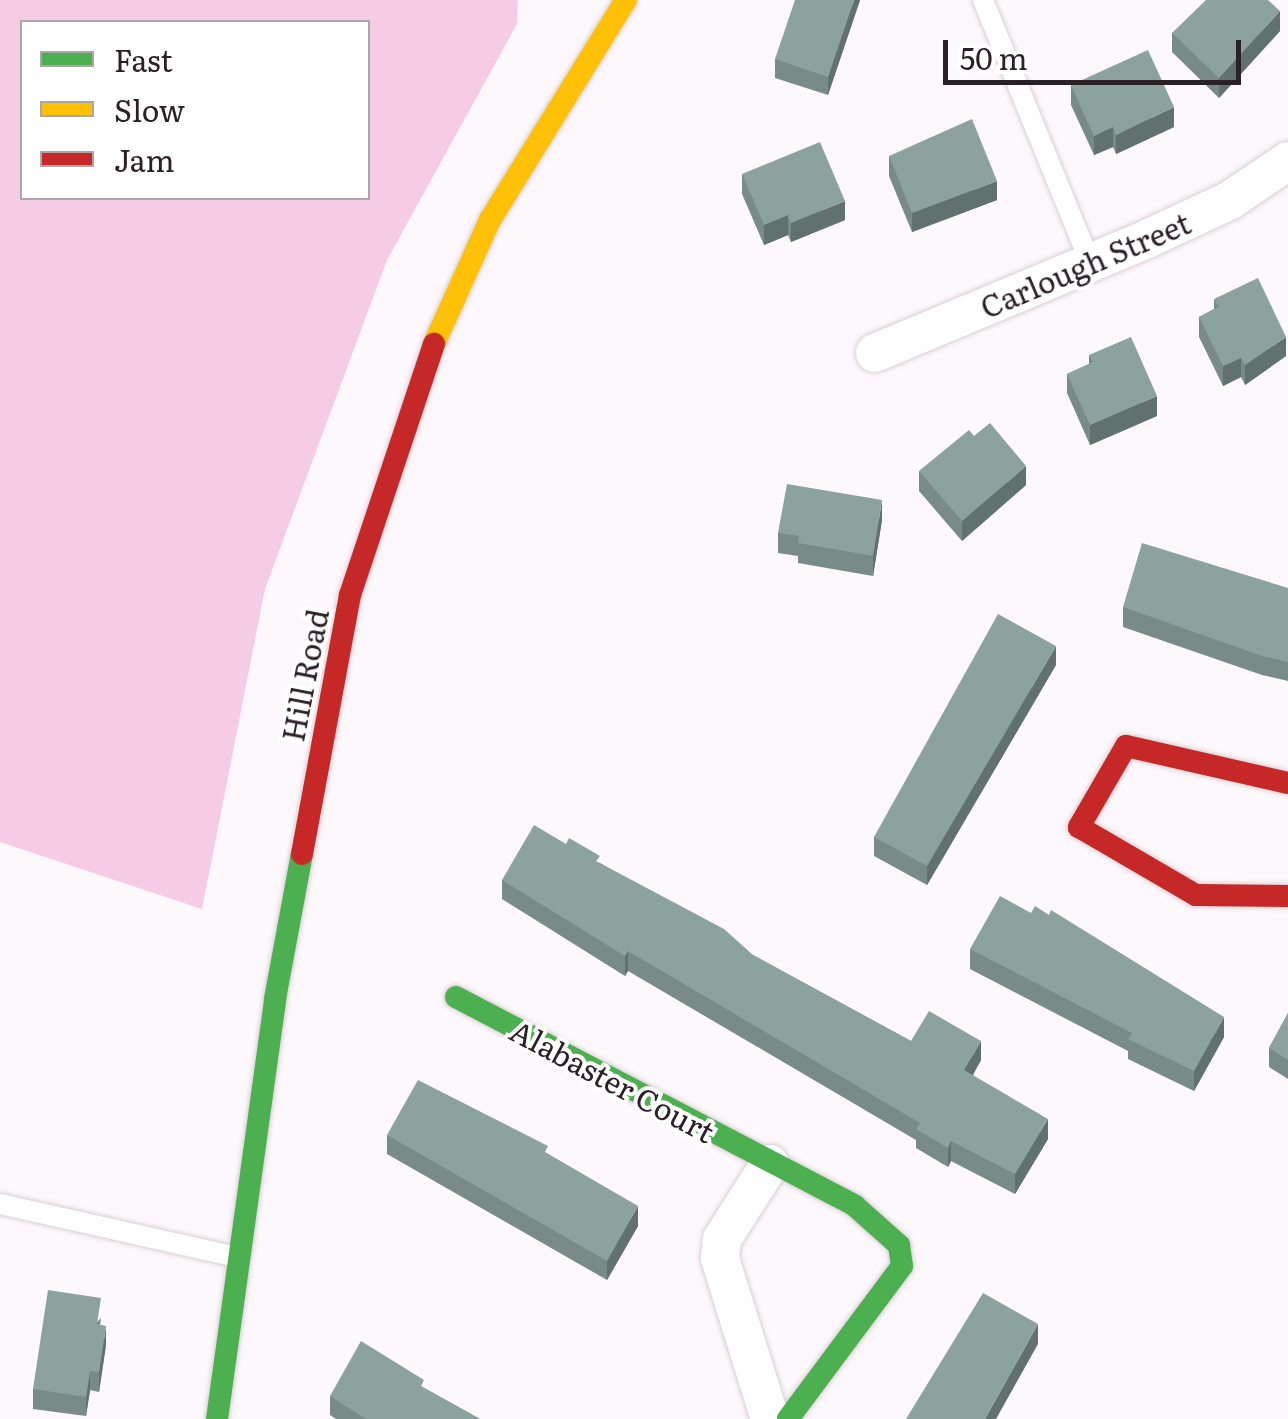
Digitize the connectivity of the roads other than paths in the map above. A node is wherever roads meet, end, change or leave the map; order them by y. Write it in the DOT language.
graph roads {
  1 [pos="626,0"];
  2 [pos="983,0"];
  3 [pos="1288,161"];
  4 [pos="1090,262"];
  5 [pos="875,353"];
  6 [pos="1288,782"];
  7 [pos="1288,896"];
  8 [pos="456,997"];
  9 [pos="770,1164"];
  10 [pos="0,1204"];
  11 [pos="238,1257"];
  12 [pos="217,1419"];
  13 [pos="770,1419"];
  14 [pos="788,1419"];
  1 -- 11 [label="street, Hill Road"];
  2 -- 4 [label="lane"];
  3 -- 4 [label="street, Carlough Street"];
  4 -- 5 [label="street, Carlough Street"];
  6 -- 7 [label="street"];
  8 -- 9 [label="street, Alabaster Court"];
  9 -- 13 [label="street"];
  9 -- 14 [label="street, Alabaster Court"];
  10 -- 11 [label="lane"];
  11 -- 12 [label="street, Hill Road"];
}
